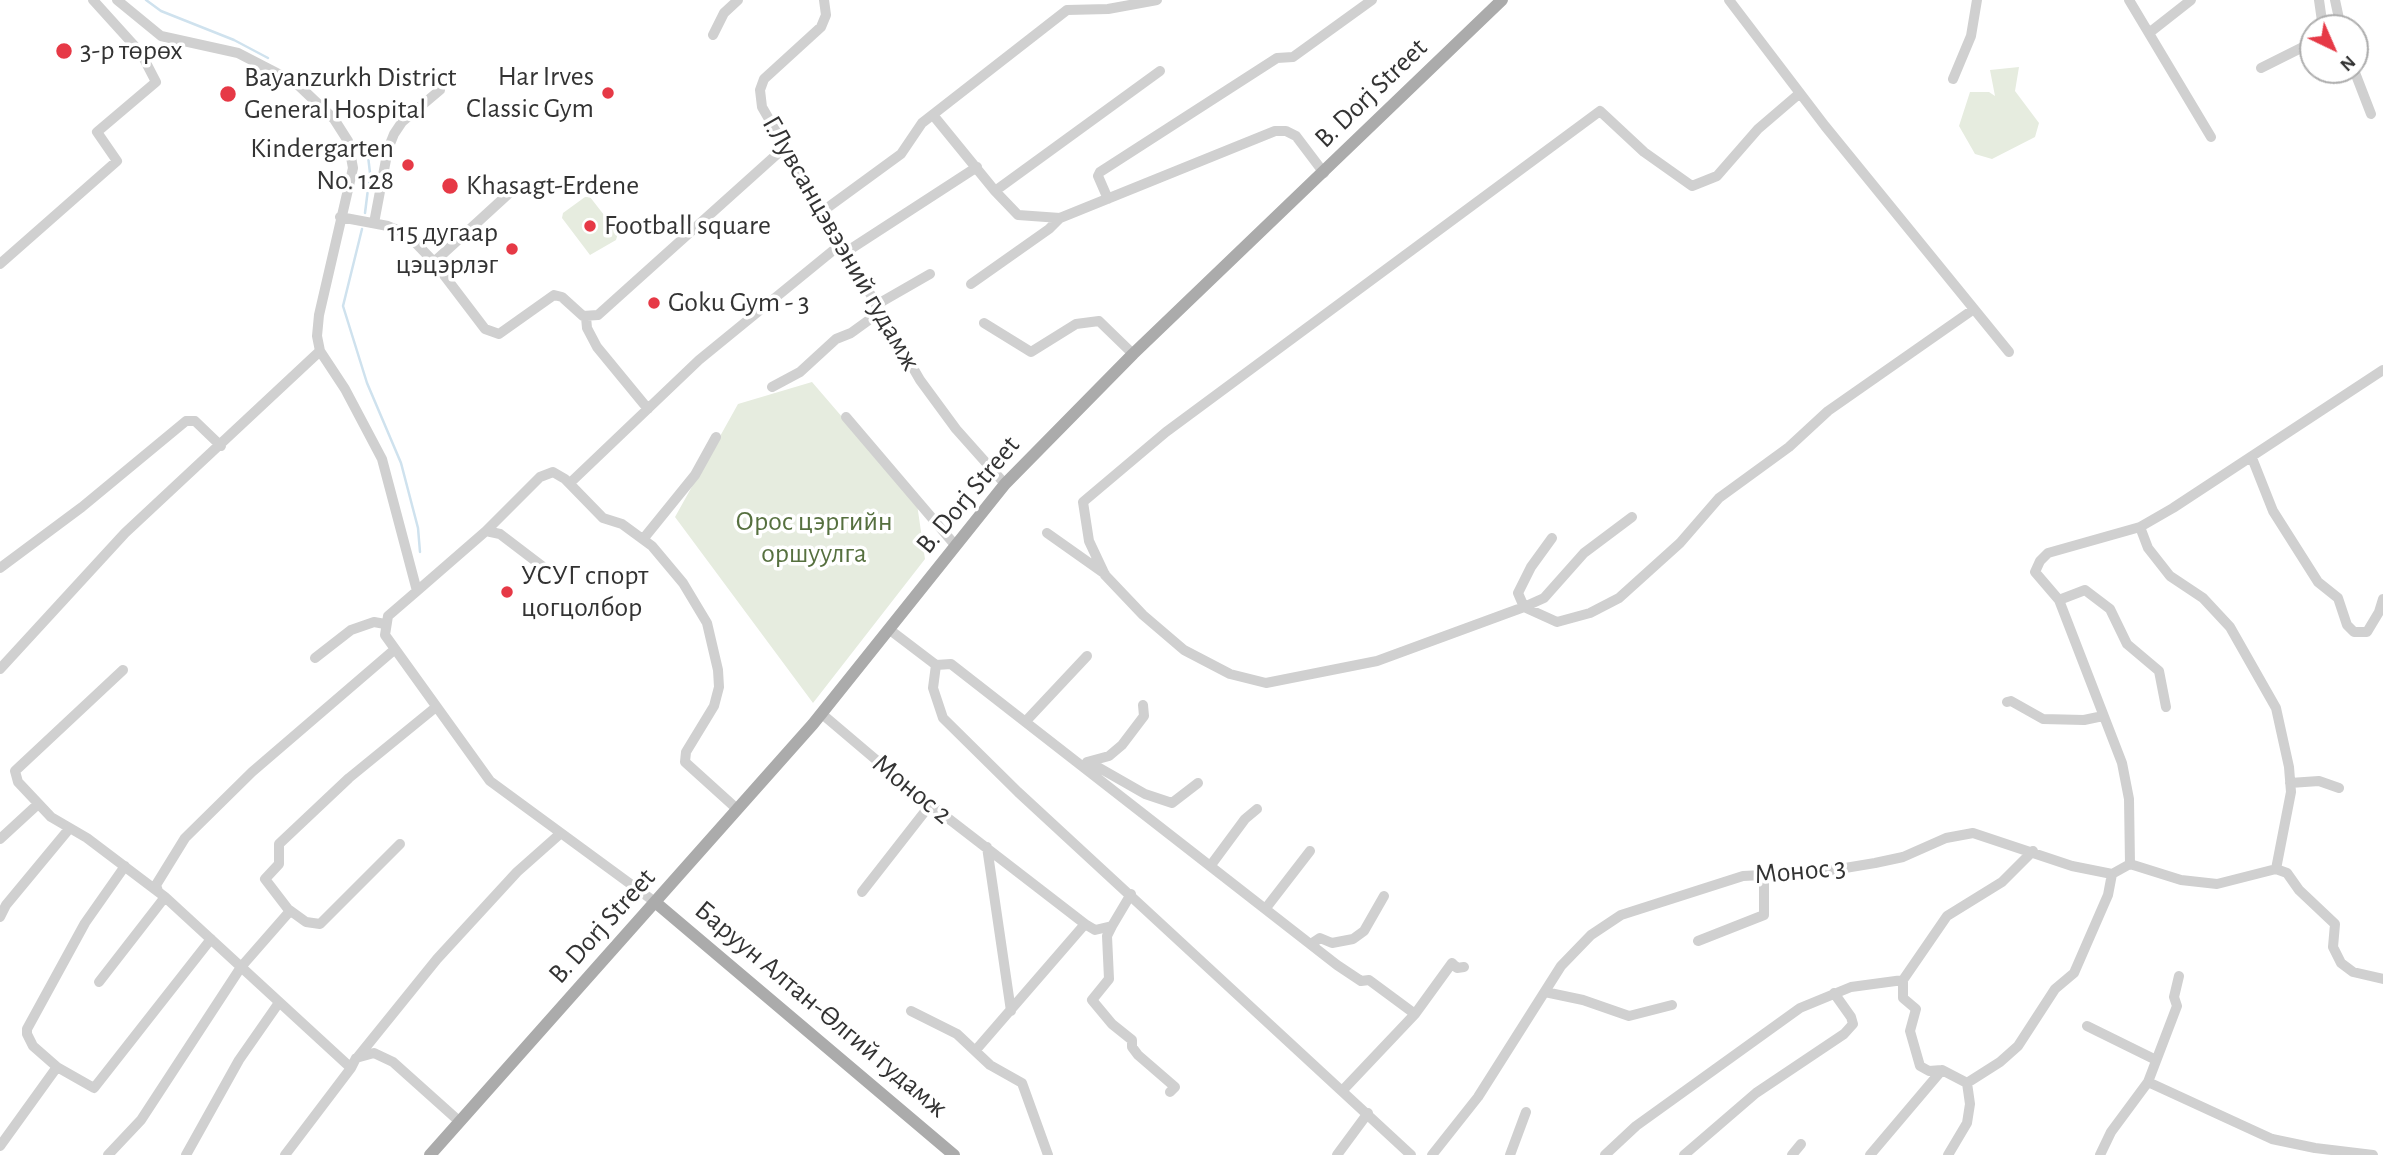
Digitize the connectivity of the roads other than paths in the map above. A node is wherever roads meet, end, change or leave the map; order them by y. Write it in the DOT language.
graph roads {
  1 [pos="93,0"];
  2 [pos="117,0"];
  3 [pos="738,0"];
  4 [pos="824,0"];
  5 [pos="1157,0"];
  6 [pos="1372,0"];
  7 [pos="1502,0"];
  8 [pos="1728,0"];
  9 [pos="1978,0"];
  10 [pos="2129,0"];
  11 [pos="2191,0"];
  12 [pos="2149,33"];
  13 [pos="713,35"];
  14 [pos="2299,48"];
  15 [pos="2261,68"];
  16 [pos="1160,71"];
  17 [pos="1953,79"];
  18 [pos="2359,84"];
  19 [pos="440,90"];
  20 [pos="1800,93"];
  21 [pos="2371,114"];
  22 [pos="933,115"];
  23 [pos="2211,137"];
  24 [pos="785,147"];
  25 [pos="977,167"];
  26 [pos="1324,173"];
  27 [pos="517,186"];
  28 [pos="995,191"];
  29 [pos="1108,199"];
  30 [pos="823,211"];
  31 [pos="340,217"];
  32 [pos="1060,218"];
  33 [pos="374,223"];
  34 [pos="843,248"];
  35 [pos="434,262"];
  36 [pos="0,264"];
  37 [pos="930,274"];
  38 [pos="971,284"];
  39 [pos="878,308"];
  40 [pos="1974,309"];
  41 [pos="586,317"];
  42 [pos="984,323"];
  43 [pos="320,351"];
  44 [pos="2009,352"];
  45 [pos="1133,354"];
  46 [pos="2383,370"];
  47 [pos="772,387"];
  48 [pos="648,409"];
  49 [pos="846,417"];
  50 [pos="716,437"];
  51 [pos="221,446"];
  52 [pos="2252,458"];
  53 [pos="569,483"];
  54 [pos="1005,484"];
  55 [pos="1632,517"];
  56 [pos="2140,527"];
  57 [pos="486,531"];
  58 [pos="1047,533"];
  59 [pos="644,538"];
  60 [pos="1552,538"];
  61 [pos="955,545"];
  62 [pos="542,566"];
  63 [pos="0,568"];
  64 [pos="1105,575"];
  65 [pos="417,591"];
  66 [pos="2383,599"];
  67 [pos="2059,600"];
  68 [pos="1524,607"];
  69 [pos="385,624"];
  70 [pos="890,630"];
  71 [pos="394,650"];
  72 [pos="1087,656"];
  73 [pos="315,658"];
  74 [pos="936,665"];
  75 [pos="0,669"];
  76 [pos="123,670"];
  77 [pos="2007,702"];
  78 [pos="1143,705"];
  79 [pos="436,706"];
  80 [pos="2166,707"];
  81 [pos="821,714"];
  82 [pos="2104,716"];
  83 [pos="1026,721"];
  84 [pos="1084,762"];
  85 [pos="1198,783"];
  86 [pos="2290,783"];
  87 [pos="2339,788"];
  88 [pos="37,805"];
  89 [pos="930,805"];
  90 [pos="1257,808"];
  91 [pos="737,809"];
  92 [pos="69,829"];
  93 [pos="561,833"];
  94 [pos="0,839"];
  95 [pos="400,844"];
  96 [pos="987,847"];
  97 [pos="1310,850"];
  98 [pos="2032,851"];
  99 [pos="2130,864"];
  100 [pos="1211,865"];
  101 [pos="125,866"];
  102 [pos="2276,869"];
  103 [pos="2112,874"];
  104 [pos="1764,875"];
  105 [pos="862,892"];
  106 [pos="161,894"];
  107 [pos="1131,894"];
  108 [pos="1384,896"];
  109 [pos="655,902"];
  110 [pos="1266,908"];
  111 [pos="290,911"];
  112 [pos="0,917"];
  113 [pos="1085,924"];
  114 [pos="1112,926"];
  115 [pos="211,939"];
  116 [pos="1698,941"];
  117 [pos="1311,944"];
  118 [pos="241,967"];
  119 [pos="1464,967"];
  120 [pos="2179,976"];
  121 [pos="1903,979"];
  122 [pos="2383,979"];
  123 [pos="99,982"];
  124 [pos="1545,992"];
  125 [pos="1834,993"];
  126 [pos="278,1004"];
  127 [pos="1672,1005"];
  128 [pos="911,1011"];
  129 [pos="1011,1011"];
  130 [pos="1415,1014"];
  131 [pos="2087,1026"];
  132 [pos="975,1051"];
  133 [pos="356,1058"];
  134 [pos="2156,1060"];
  135 [pos="57,1067"];
  136 [pos="351,1068"];
  137 [pos="1942,1070"];
  138 [pos="2148,1082"];
  139 [pos="1967,1083"];
  140 [pos="1343,1090"];
  141 [pos="1170,1093"];
  142 [pos="1526,1112"];
  143 [pos="1368,1113"];
  144 [pos="460,1122"];
  145 [pos="1801,1144"];
  146 [pos="0,1146"];
  147 [pos="435,1153"];
  148 [pos="108,1155"];
  149 [pos="186,1155"];
  150 [pos="285,1155"];
  151 [pos="954,1155"];
  152 [pos="1048,1155"];
  153 [pos="1337,1155"];
  154 [pos="1411,1155"];
  155 [pos="1432,1155"];
  156 [pos="1510,1155"];
  157 [pos="1605,1155"];
  158 [pos="1684,1155"];
  159 [pos="1792,1155"];
  160 [pos="1870,1155"];
  161 [pos="1948,1155"];
  162 [pos="2099,1155"];
  163 [pos="2373,1155"];
  1 -- 36 [label="street"];
  2 -- 31 [label="street"];
  3 -- 13 [label="street"];
  4 -- 24 [label="street, Г.Лувсанцэвээний гудамж"];
  5 -- 22 [label="street"];
  6 -- 29 [label="street"];
  7 -- 26 [label="main road, B. Dorj Street"];
  8 -- 20 [label="street"];
  9 -- 17 [label="street"];
  10 -- 12 [label="street"];
  11 -- 12 [label="street"];
  12 -- 23 [label="street"];
  14 -- 15 [label="street"];
  16 -- 28 [label="street"];
  18 -- 21 [label="street"];
  19 -- 33 [label="street"];
  20 -- 40 [label="street"];
  20 -- 64 [label="street"];
  22 -- 25 [label="street"];
  22 -- 30 [label="street"];
  24 -- 30 [label="street, Г.Лувсанцэвээний гудамж"];
  24 -- 41 [label="street"];
  25 -- 28 [label="street"];
  25 -- 34 [label="street"];
  26 -- 29 [label="street"];
  26 -- 45 [label="main road, B. Dorj Street"];
  27 -- 35 [label="street"];
  28 -- 32 [label="street"];
  29 -- 32 [label="street"];
  30 -- 34 [label="street, Г.Лувсанцэвээний гудамж"];
  31 -- 33 [label="street"];
  31 -- 43 [label="street"];
  32 -- 38 [label="street"];
  33 -- 35 [label="street"];
  34 -- 39 [label="street, Г.Лувсанцэвээний гудамж"];
  34 -- 48 [label="street"];
  35 -- 41 [label="street"];
  37 -- 39 [label="street"];
  39 -- 47 [label="street"];
  39 -- 54 [label="street, Г.Лувсанцэвээний гудамж"];
  40 -- 44 [label="street"];
  40 -- 68 [label="street"];
  41 -- 48 [label="street"];
  42 -- 45 [label="street"];
  43 -- 51 [label="street"];
  43 -- 65 [label="street"];
  45 -- 54 [label="main road, B. Dorj Street"];
  46 -- 52 [label="street"];
  48 -- 53 [label="street"];
  49 -- 61 [label="street"];
  50 -- 59 [label="street"];
  51 -- 63 [label="street"];
  51 -- 75 [label="street"];
  52 -- 56 [label="street"];
  52 -- 66 [label="street"];
  53 -- 57 [label="street"];
  53 -- 59 [label="street"];
  54 -- 61 [label="main road, B. Dorj Street"];
  55 -- 68 [label="street"];
  56 -- 67 [label="street"];
  56 -- 86 [label="street"];
  57 -- 62 [label="street"];
  57 -- 65 [label="street"];
  58 -- 64 [label="street"];
  59 -- 91 [label="street"];
  60 -- 68 [label="street"];
  61 -- 70 [label="main road, B. Dorj Street"];
  64 -- 68 [label="street"];
  65 -- 69 [label="street"];
  67 -- 80 [label="street"];
  67 -- 82 [label="street"];
  69 -- 71 [label="street"];
  69 -- 73 [label="street"];
  70 -- 74 [label="street"];
  70 -- 81 [label="main road, B. Dorj Street"];
  71 -- 79 [label="street"];
  71 -- 106 [label="street"];
  72 -- 83 [label="street"];
  74 -- 83 [label="street"];
  74 -- 107 [label="street"];
  76 -- 88 [label="street"];
  77 -- 82 [label="street"];
  78 -- 84 [label="street"];
  79 -- 93 [label="street"];
  79 -- 111 [label="street"];
  81 -- 89 [label="street, Монос 2"];
  81 -- 91 [label="main road, B. Dorj Street"];
  82 -- 99 [label="street"];
  83 -- 84 [label="street"];
  84 -- 85 [label="street"];
  84 -- 100 [label="street"];
  86 -- 87 [label="street"];
  86 -- 102 [label="street"];
  88 -- 92 [label="street"];
  88 -- 94 [label="street"];
  89 -- 96 [label="street, Монос 2"];
  89 -- 105 [label="street"];
  90 -- 100 [label="street"];
  91 -- 109 [label="main road, B. Dorj Street"];
  92 -- 101 [label="street"];
  92 -- 112 [label="street"];
  93 -- 109 [label="street"];
  93 -- 133 [label="street"];
  95 -- 111 [label="street"];
  96 -- 113 [label="street, Монос 2"];
  96 -- 129 [label="street"];
  97 -- 110 [label="street"];
  98 -- 103 [label="street, Монос 3"];
  98 -- 104 [label="street, Монос 3"];
  98 -- 121 [label="street"];
  99 -- 102 [label="street"];
  99 -- 103 [label="street"];
  100 -- 110 [label="street"];
  101 -- 106 [label="street"];
  101 -- 135 [label="street"];
  102 -- 122 [label="street"];
  103 -- 139 [label="street"];
  104 -- 116 [label="street"];
  104 -- 124 [label="street, Монос 3"];
  106 -- 115 [label="street"];
  106 -- 123 [label="street"];
  107 -- 114 [label="street"];
  107 -- 140 [label="street"];
  108 -- 117 [label="street"];
  109 -- 144 [label="main road, B. Dorj Street"];
  109 -- 151 [label="main road, Баруун Алтан-Өлгий гудамж"];
  110 -- 117 [label="street"];
  111 -- 118 [label="street"];
  113 -- 114 [label="street"];
  113 -- 129 [label="street"];
  114 -- 141 [label="street"];
  115 -- 118 [label="street"];
  115 -- 135 [label="street"];
  117 -- 130 [label="street"];
  118 -- 126 [label="street"];
  118 -- 148 [label="street"];
  119 -- 130 [label="street"];
  120 -- 134 [label="street"];
  121 -- 125 [label="street"];
  121 -- 137 [label="street"];
  124 -- 127 [label="street"];
  124 -- 155 [label="street, Монос 3"];
  125 -- 157 [label="street"];
  125 -- 158 [label="street"];
  126 -- 136 [label="street"];
  126 -- 149 [label="street"];
  128 -- 132 [label="street"];
  129 -- 132 [label="street"];
  130 -- 140 [label="street"];
  131 -- 134 [label="street"];
  132 -- 152 [label="street"];
  133 -- 136 [label="street"];
  133 -- 144 [label="street"];
  134 -- 138 [label="street"];
  135 -- 146 [label="street"];
  136 -- 150 [label="street"];
  137 -- 139 [label="street"];
  137 -- 160 [label="street"];
  138 -- 162 [label="street"];
  138 -- 163 [label="street"];
  139 -- 161 [label="street"];
  140 -- 143 [label="street"];
  142 -- 156 [label="street"];
  143 -- 153 [label="street"];
  143 -- 154 [label="street"];
  144 -- 147 [label="main road, B. Dorj Street"];
  145 -- 159 [label="street"];
}
